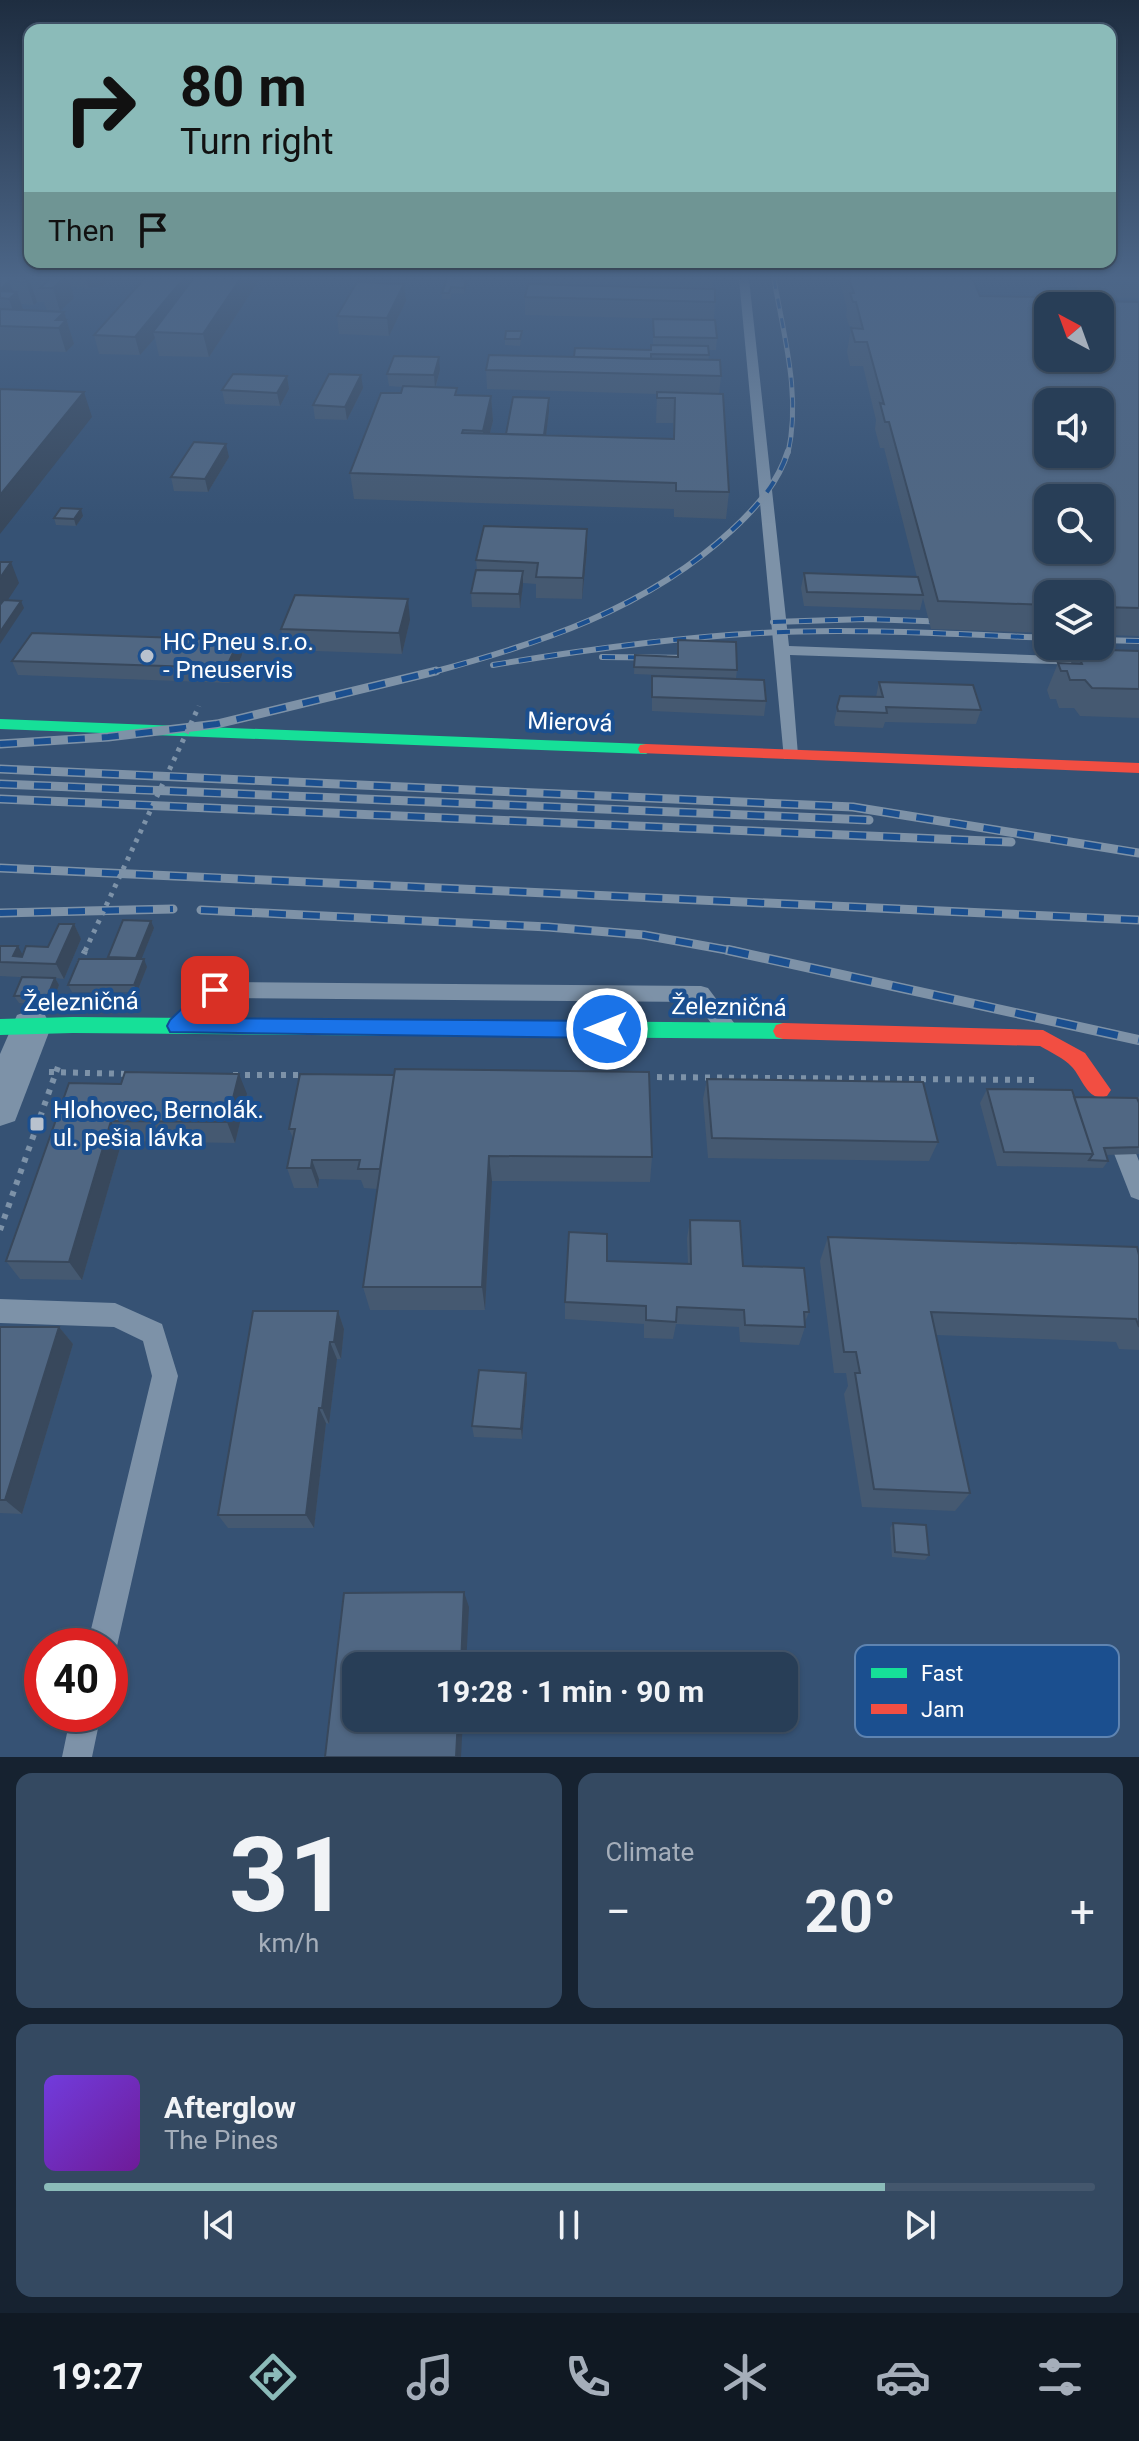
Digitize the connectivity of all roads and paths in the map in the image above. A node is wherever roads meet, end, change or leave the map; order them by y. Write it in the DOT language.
graph roads {
  1 [pos="752,361"];
  2 [pos="782,650"];
  3 [pos="1139,663"];
  4 [pos="199,706"];
  5 [pos="0,724"];
  6 [pos="790,755"];
  7 [pos="1139,768"];
  8 [pos="73,979"];
  9 [pos="73,1025"];
  10 [pos="177,1026"];
  11 [pos="16,1027"];
  12 [pos="730,1030"];
  13 [pos="15,1068"];
  14 [pos="55,1073"];
  15 [pos="86,1074"];
  16 [pos="134,1074"];
  17 [pos="229,1075"];
  18 [pos="308,1075"];
  19 [pos="641,1077"];
  20 [pos="1054,1080"];
  21 [pos="81,1089"];
  22 [pos="1105,1104"];
  23 [pos="0,1108"];
  24 [pos="1139,1190"];
  25 [pos="0,1230"];
  26 [pos="0,1311"];
  27 [pos="106,1628"];
  28 [pos="82,1732"];
  29 [pos="77,1755"];
  1 -- 2 [label="lane"];
  2 -- 3 [label="lane"];
  2 -- 6 [label="lane"];
  4 -- 8 [label="path, bridge"];
  5 -- 6 [label="street, Mierová"];
  6 -- 7 [label="street, Mierová"];
  9 -- 10 [label="street, Železničná"];
  9 -- 11 [label="street, Železničná"];
  9 -- 14 [label="path"];
  10 -- 12 [label="street, Železničná"];
  10 -- 12 [label="lane"];
  11 -- 13 [label="street"];
  12 -- 22 [label="street, Železničná"];
  13 -- 14 [label="path"];
  13 -- 23 [label="street"];
  14 -- 15 [label="path"];
  14 -- 25 [label="path"];
  15 -- 16 [label="path"];
  15 -- 21 [label="path"];
  17 -- 18 [label="path"];
  19 -- 20 [label="path"];
  22 -- 24 [label="lane"];
  26 -- 27 [label="lane"];
  28 -- 29 [label="lane"];
}
